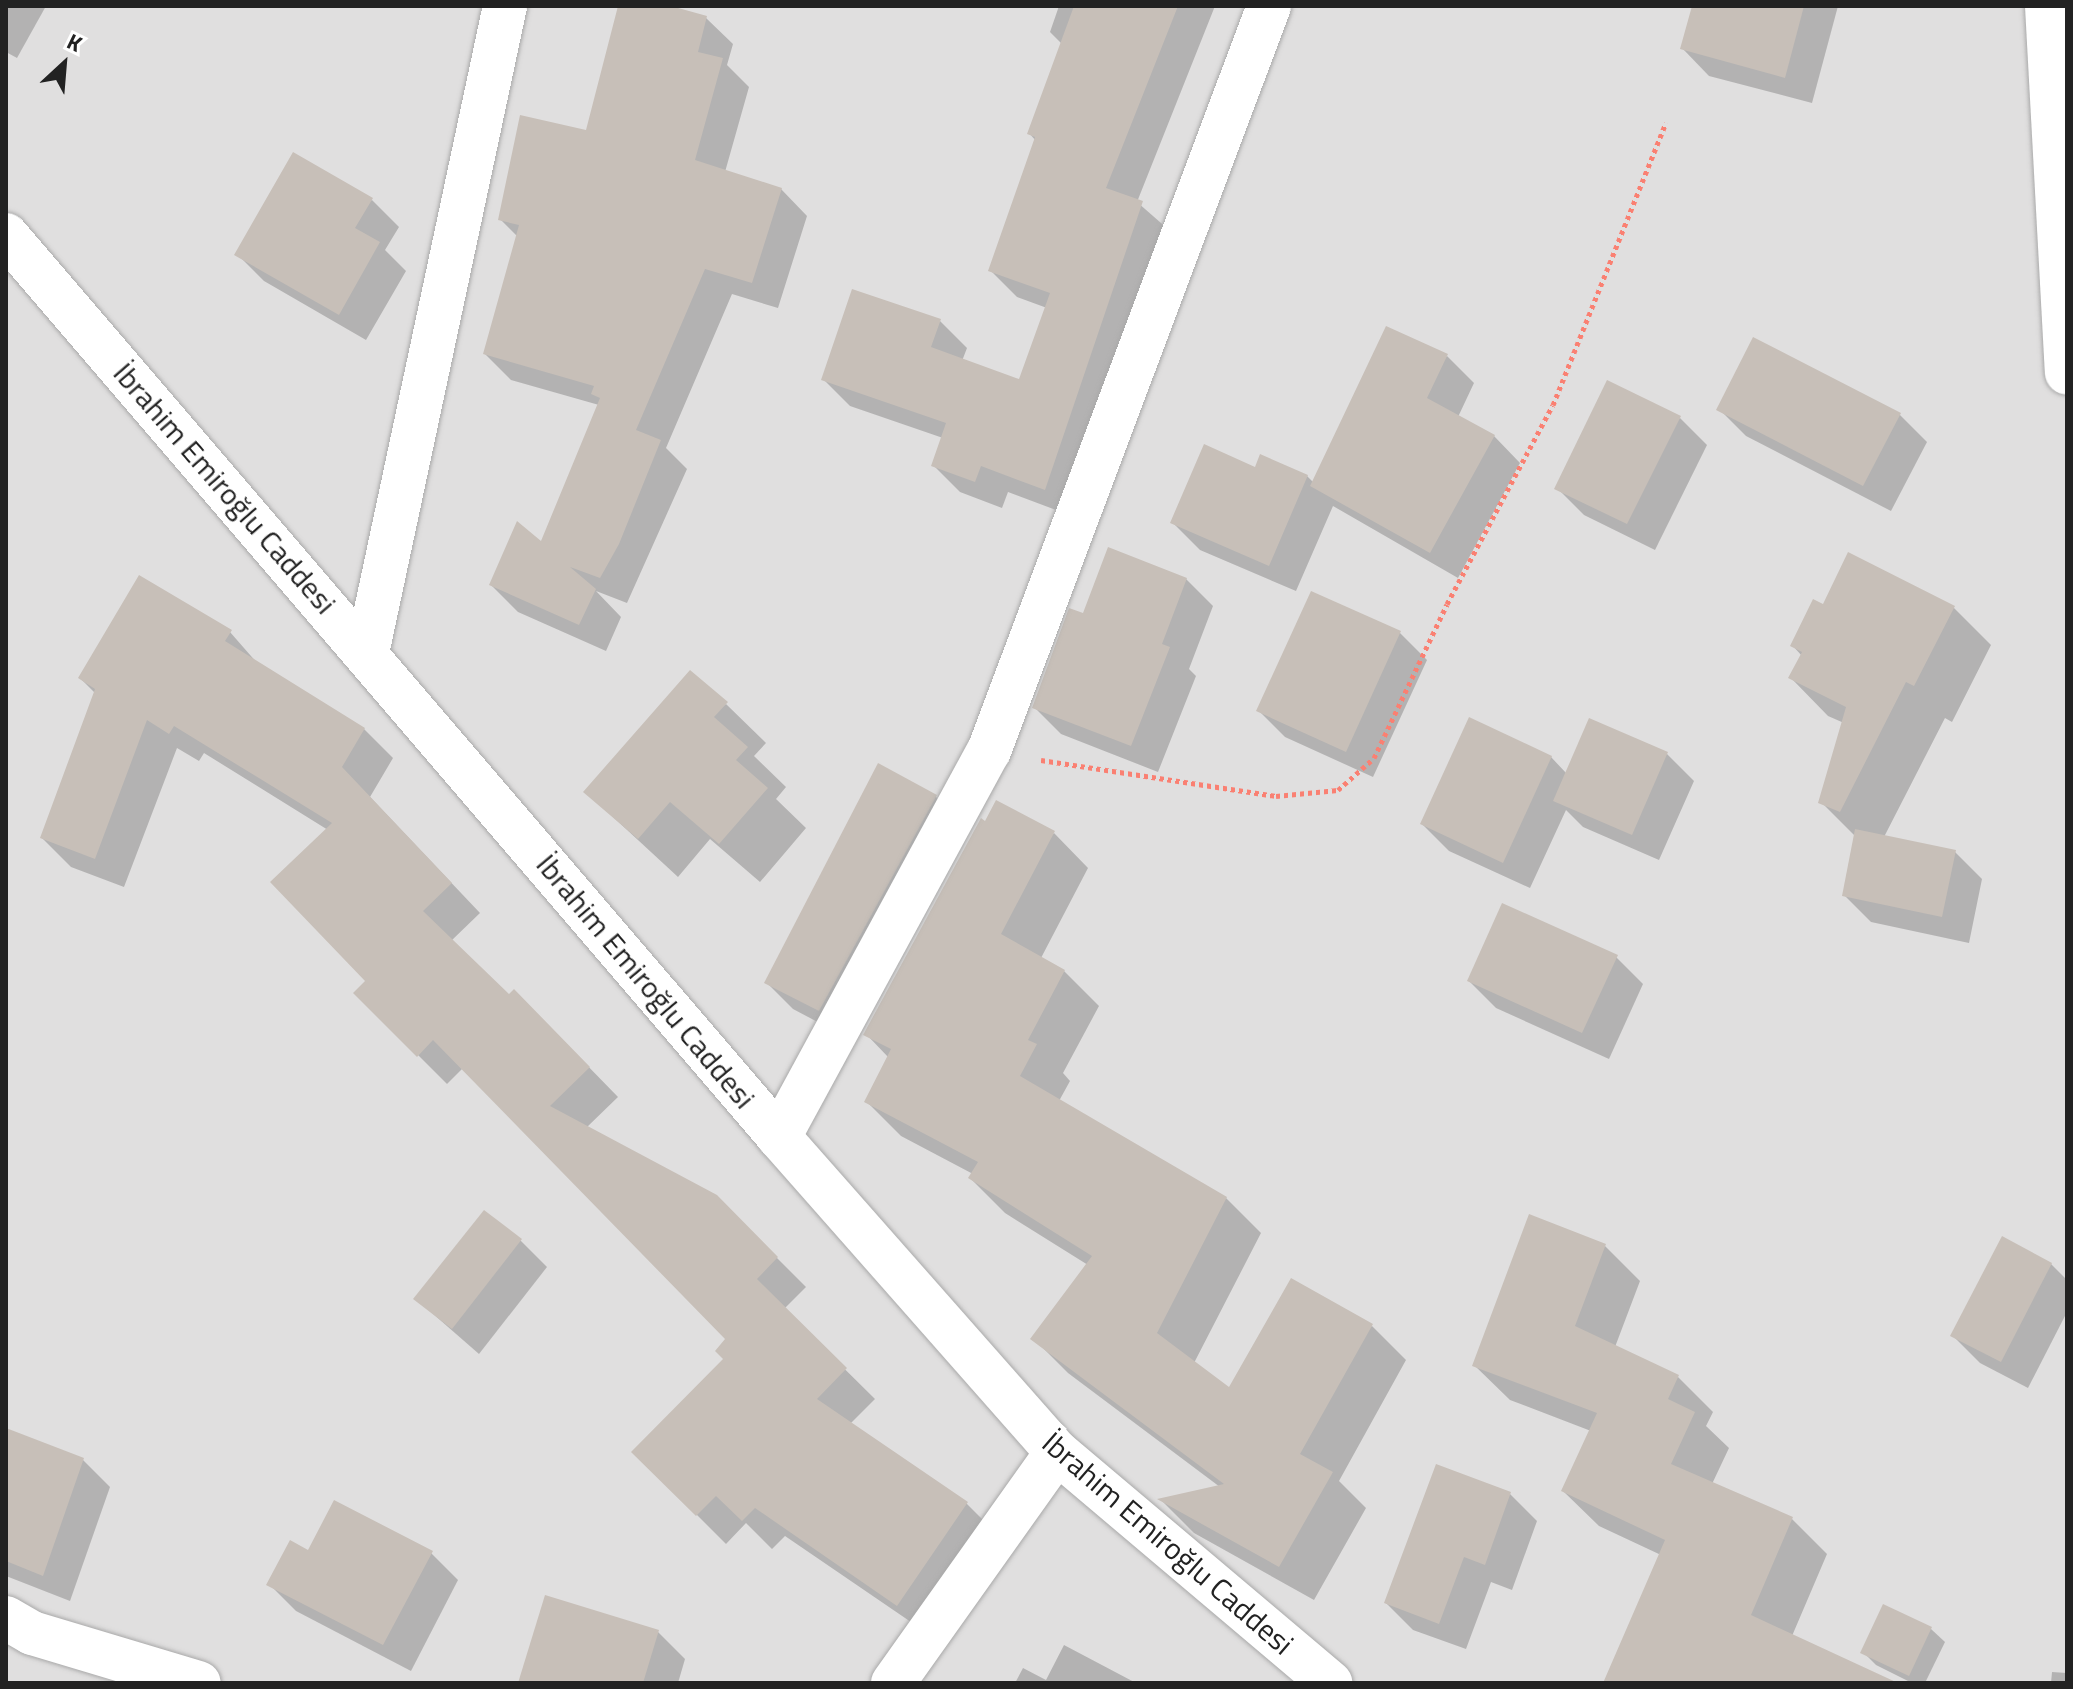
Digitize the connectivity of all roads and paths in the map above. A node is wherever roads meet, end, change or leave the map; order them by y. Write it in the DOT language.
graph roads {
  1 [pos="505,6"];
  2 [pos="1269,6"];
  3 [pos="2054,31"];
  4 [pos="1666,123"];
  5 [pos="6,235"];
  6 [pos="2067,372"];
  7 [pos="367,653"];
  8 [pos="989,751"];
  9 [pos="779,1137"];
  10 [pos="1057,1452"];
  11 [pos="6,1618"];
  12 [pos="102,1669"];
  13 [pos="199,1683"];
  14 [pos="893,1683"];
  15 [pos="1330,1683"];
  1 -- 7 [label="street"];
  2 -- 8 [label="street"];
  3 -- 6 [label="street"];
  4 -- 8 [label="path"];
  5 -- 7 [label="street, İbrahim Emiroğlu Caddesi"];
  7 -- 9 [label="street, İbrahim Emiroğlu Caddesi"];
  8 -- 9 [label="street"];
  9 -- 10 [label="street, İbrahim Emiroğlu Caddesi"];
  10 -- 14 [label="street"];
  10 -- 15 [label="street, İbrahim Emiroğlu Caddesi"];
  11 -- 12 [label="street"];
  12 -- 13 [label="street"];
}
